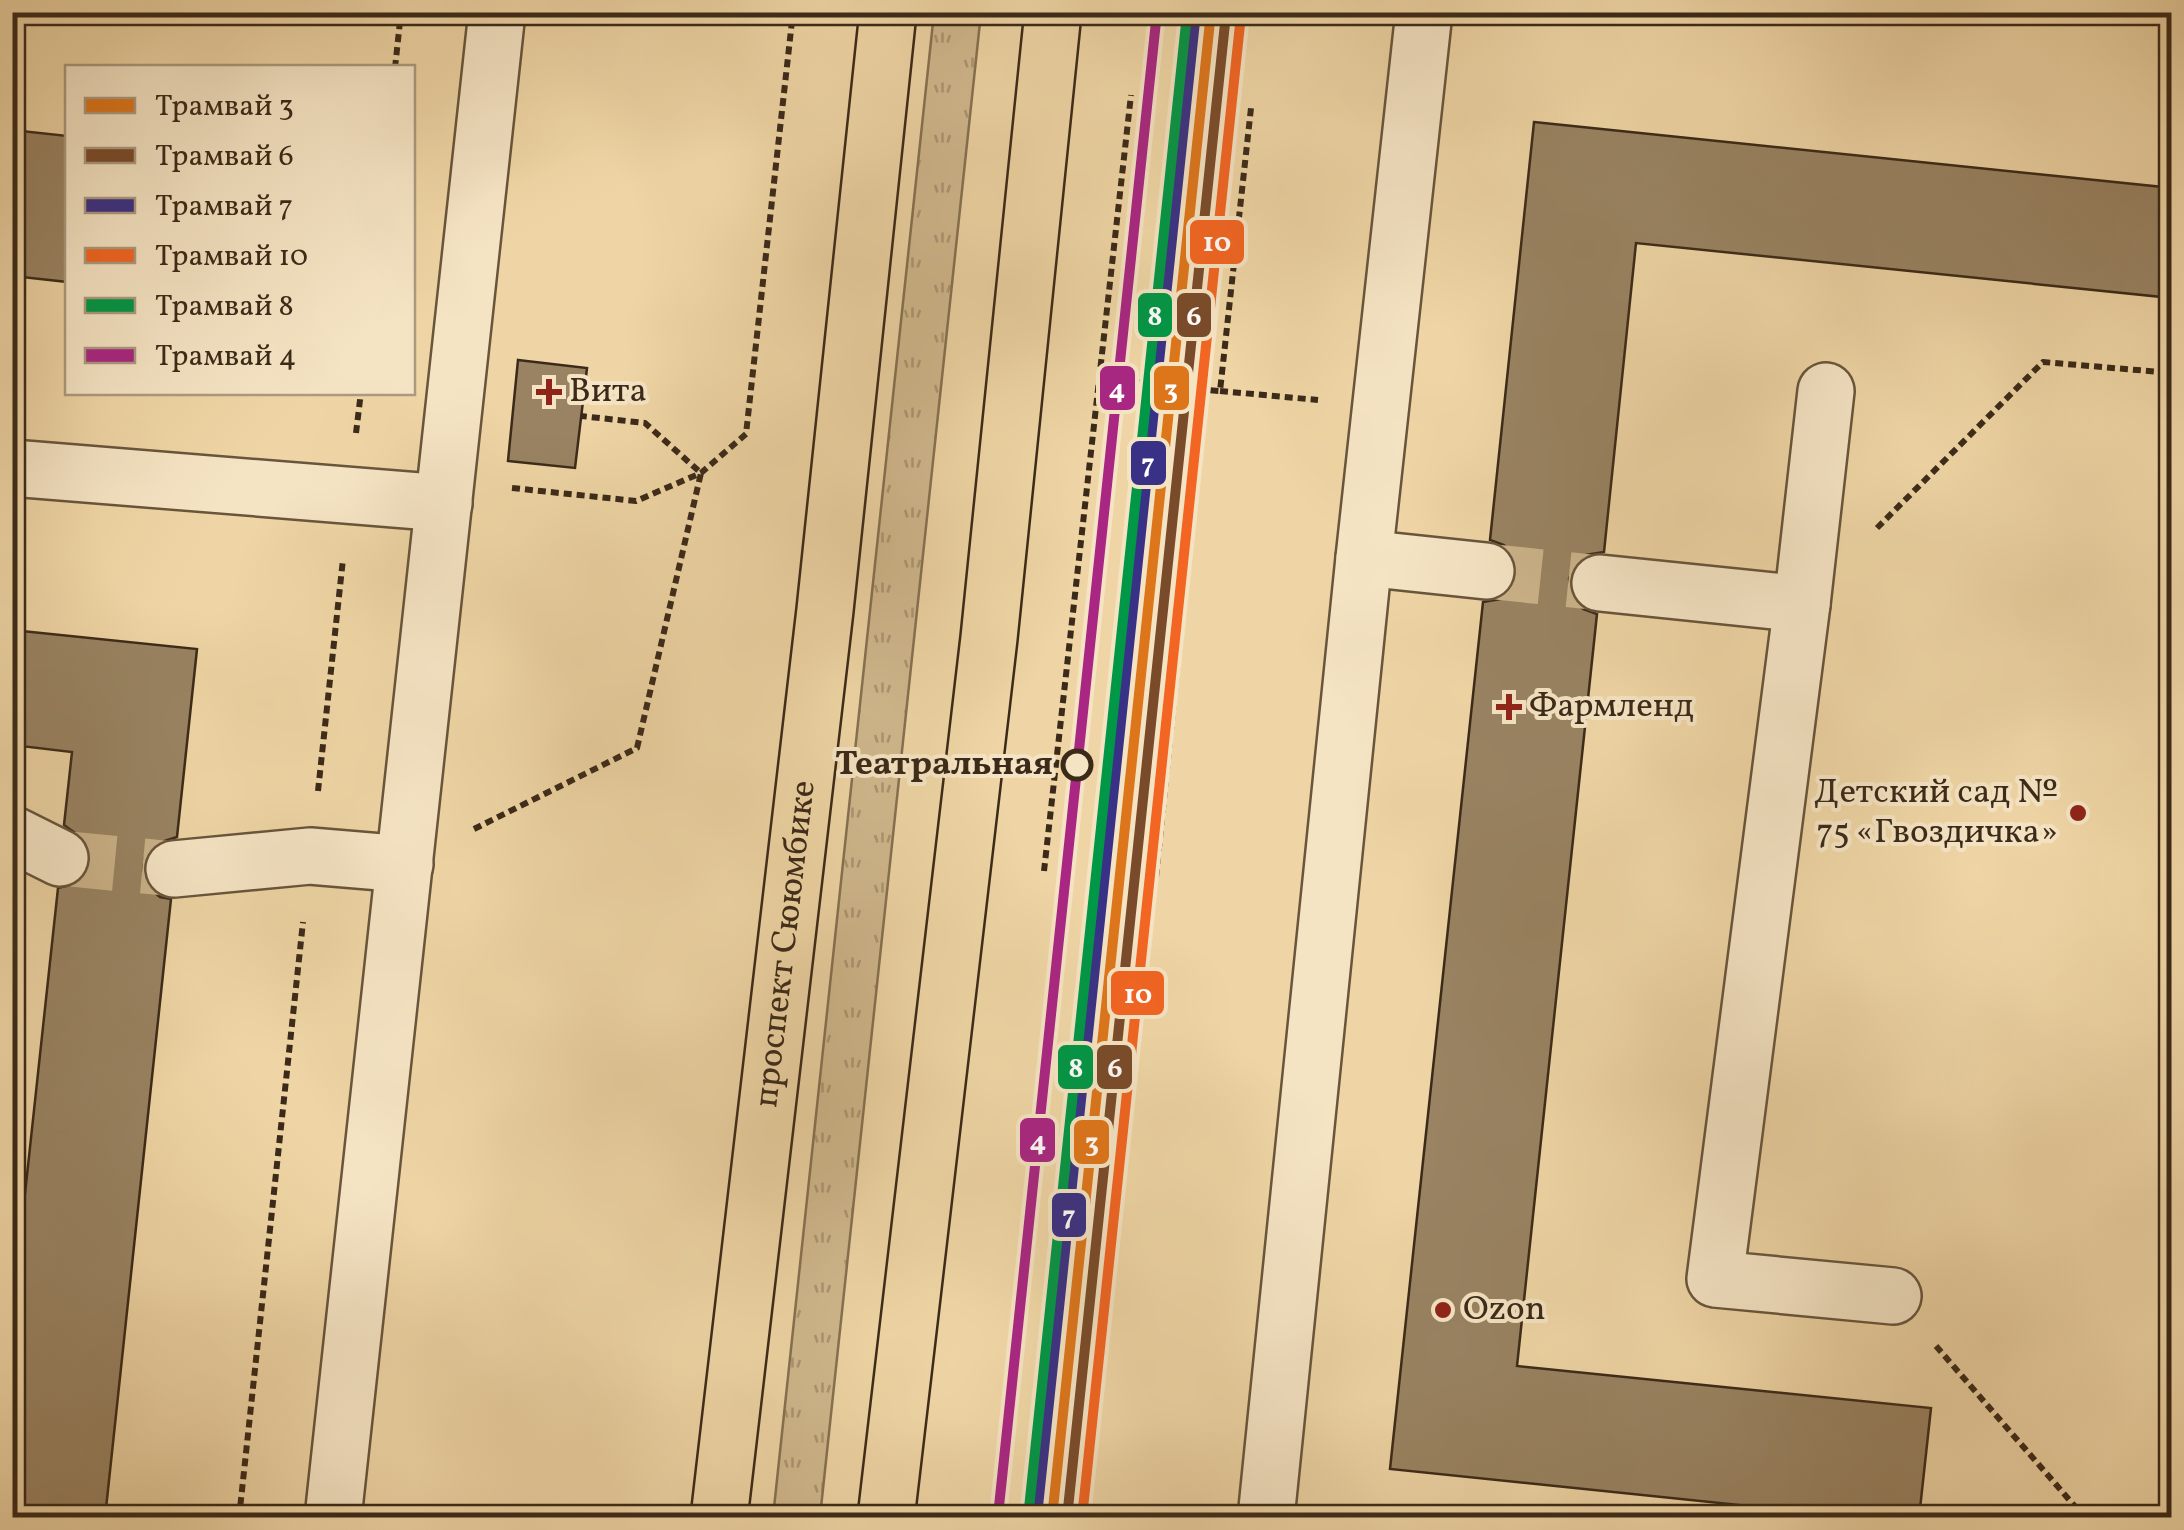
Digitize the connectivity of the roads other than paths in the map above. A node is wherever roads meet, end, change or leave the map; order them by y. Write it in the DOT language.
graph roads {
  1 [pos="498,12"];
  2 [pos="888,12"];
  3 [pos="1053,12"];
  4 [pos="1424,12"];
  5 [pos="1826,391"];
  6 [pos="21,458"];
  7 [pos="446,492"];
  8 [pos="1364,558"];
  9 [pos="1486,571"];
  10 [pos="1600,583"];
  11 [pos="1802,604"];
  12 [pos="12,834"];
  13 [pos="60,858"];
  14 [pos="405,864"];
  15 [pos="174,869"];
  16 [pos="1893,1296"];
  17 [pos="334,1518"];
  18 [pos="719,1518"];
  19 [pos="886,1518"];
  20 [pos="1266,1518"];
  1 -- 7 [label="street"];
  2 -- 18 [label="main road, проспект Сююмбике"];
  3 -- 19 [label="main road"];
  4 -- 8 [label="street"];
  5 -- 11 [label="street"];
  6 -- 7 [label="street"];
  7 -- 14 [label="street"];
  8 -- 9 [label="street"];
  8 -- 20 [label="street"];
  10 -- 11 [label="street"];
  11 -- 16 [label="street"];
  12 -- 13 [label="street"];
  14 -- 15 [label="street"];
  14 -- 17 [label="street"];
}
